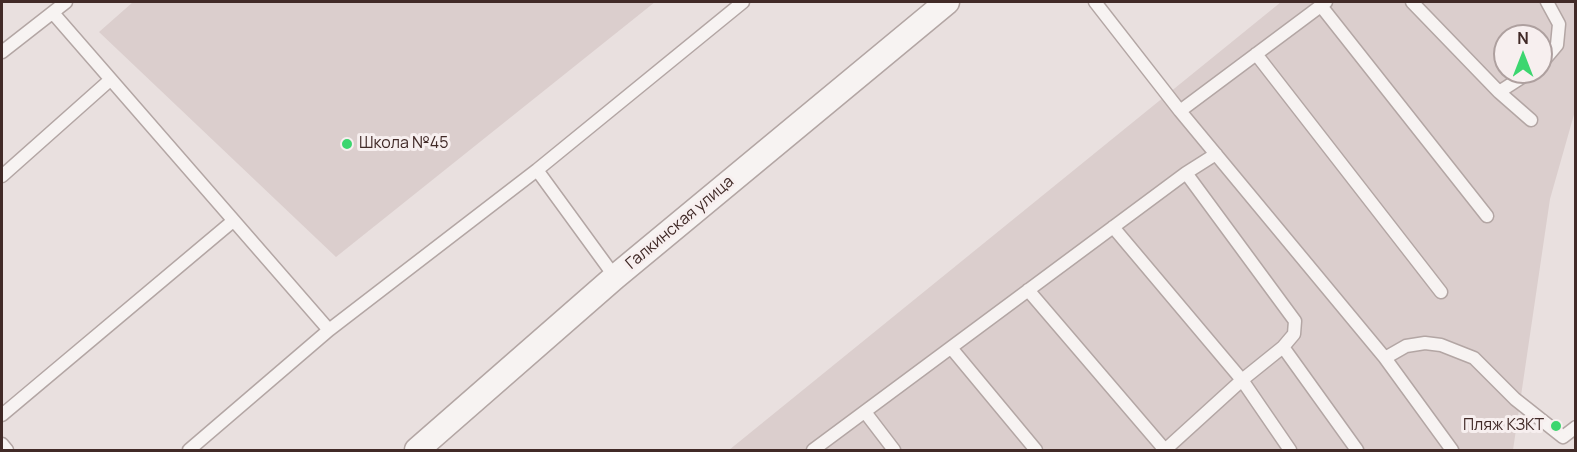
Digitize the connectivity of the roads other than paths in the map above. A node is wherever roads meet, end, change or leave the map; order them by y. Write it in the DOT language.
graph roads {
  1 [pos="66,2"];
  2 [pos="743,2"];
  3 [pos="947,2"];
  4 [pos="1095,2"];
  5 [pos="1412,2"];
  6 [pos="1547,2"];
  7 [pos="1324,4"];
  8 [pos="53,13"];
  9 [pos="1553,50"];
  10 [pos="2,52"];
  11 [pos="1256,54"];
  12 [pos="110,80"];
  13 [pos="1511,84"];
  14 [pos="1499,92"];
  15 [pos="1180,111"];
  16 [pos="1531,120"];
  17 [pos="1216,154"];
  18 [pos="537,170"];
  19 [pos="1186,173"];
  20 [pos="2,176"];
  21 [pos="1487,216"];
  22 [pos="233,221"];
  23 [pos="1113,227"];
  24 [pos="615,277"];
  25 [pos="1028,290"];
  26 [pos="1441,292"];
  27 [pos="329,330"];
  28 [pos="1283,347"];
  29 [pos="952,349"];
  30 [pos="1385,358"];
  31 [pos="1242,380"];
  32 [pos="865,412"];
  33 [pos="2,415"];
  34 [pos="1575,427"];
  35 [pos="2,444"];
  36 [pos="1282,448"];
  37 [pos="7,450"];
  38 [pos="189,450"];
  39 [pos="417,450"];
  40 [pos="813,450"];
  41 [pos="894,450"];
  42 [pos="1036,450"];
  43 [pos="1165,450"];
  44 [pos="1357,450"];
  45 [pos="1452,450"];
  1 -- 8 [label="lane"];
  2 -- 18 [label="lane"];
  3 -- 24 [label="street, Галкинская улица"];
  4 -- 15 [label="lane"];
  5 -- 14 [label="lane"];
  6 -- 9 [label="lane"];
  7 -- 11 [label="lane"];
  7 -- 21 [label="lane"];
  8 -- 10 [label="lane"];
  8 -- 12 [label="lane"];
  11 -- 15 [label="lane"];
  11 -- 26 [label="lane"];
  12 -- 20 [label="lane"];
  12 -- 22 [label="lane"];
  13 -- 14 [label="lane"];
  14 -- 16 [label="lane"];
  15 -- 17 [label="lane"];
  17 -- 19 [label="lane"];
  17 -- 30 [label="lane"];
  18 -- 24 [label="lane"];
  18 -- 27 [label="lane"];
  19 -- 23 [label="lane"];
  19 -- 28 [label="lane"];
  22 -- 27 [label="lane"];
  22 -- 33 [label="lane"];
  23 -- 25 [label="lane"];
  23 -- 31 [label="lane"];
  24 -- 39 [label="street, Галкинская улица"];
  25 -- 29 [label="lane"];
  25 -- 43 [label="lane"];
  27 -- 38 [label="lane"];
  28 -- 31 [label="lane"];
  28 -- 44 [label="lane"];
  29 -- 32 [label="lane"];
  29 -- 42 [label="lane"];
  30 -- 34 [label="lane"];
  30 -- 45 [label="lane"];
  31 -- 36 [label="lane"];
  31 -- 43 [label="lane"];
  32 -- 40 [label="lane"];
  32 -- 41 [label="lane"];
  35 -- 37 [label="lane"];
}
